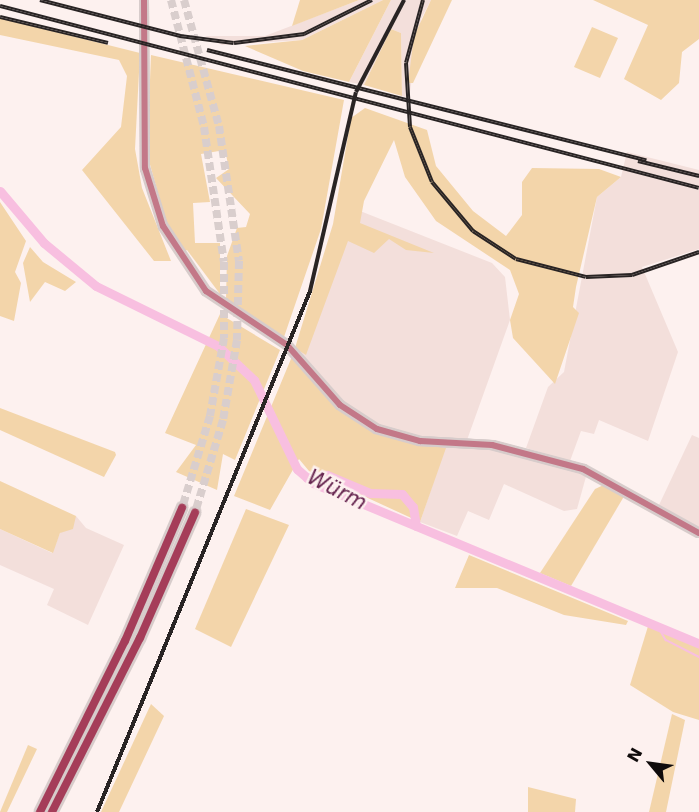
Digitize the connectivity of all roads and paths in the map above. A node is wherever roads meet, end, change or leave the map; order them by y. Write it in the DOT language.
graph roads {
  1 [pos="144,0"];
  2 [pos="182,508"];
  3 [pos="195,513"];
  4 [pos="699,533"];
  5 [pos="64,789"];
  6 [pos="40,812"];
  7 [pos="52,812"];
  8 [pos="58,812"];
  1 -- 4 [label="main road"];
  2 -- 6 [label="highway"];
  3 -- 5 [label="highway"];
  5 -- 7 [label="highway"];
  5 -- 8 [label="highway"];
}
